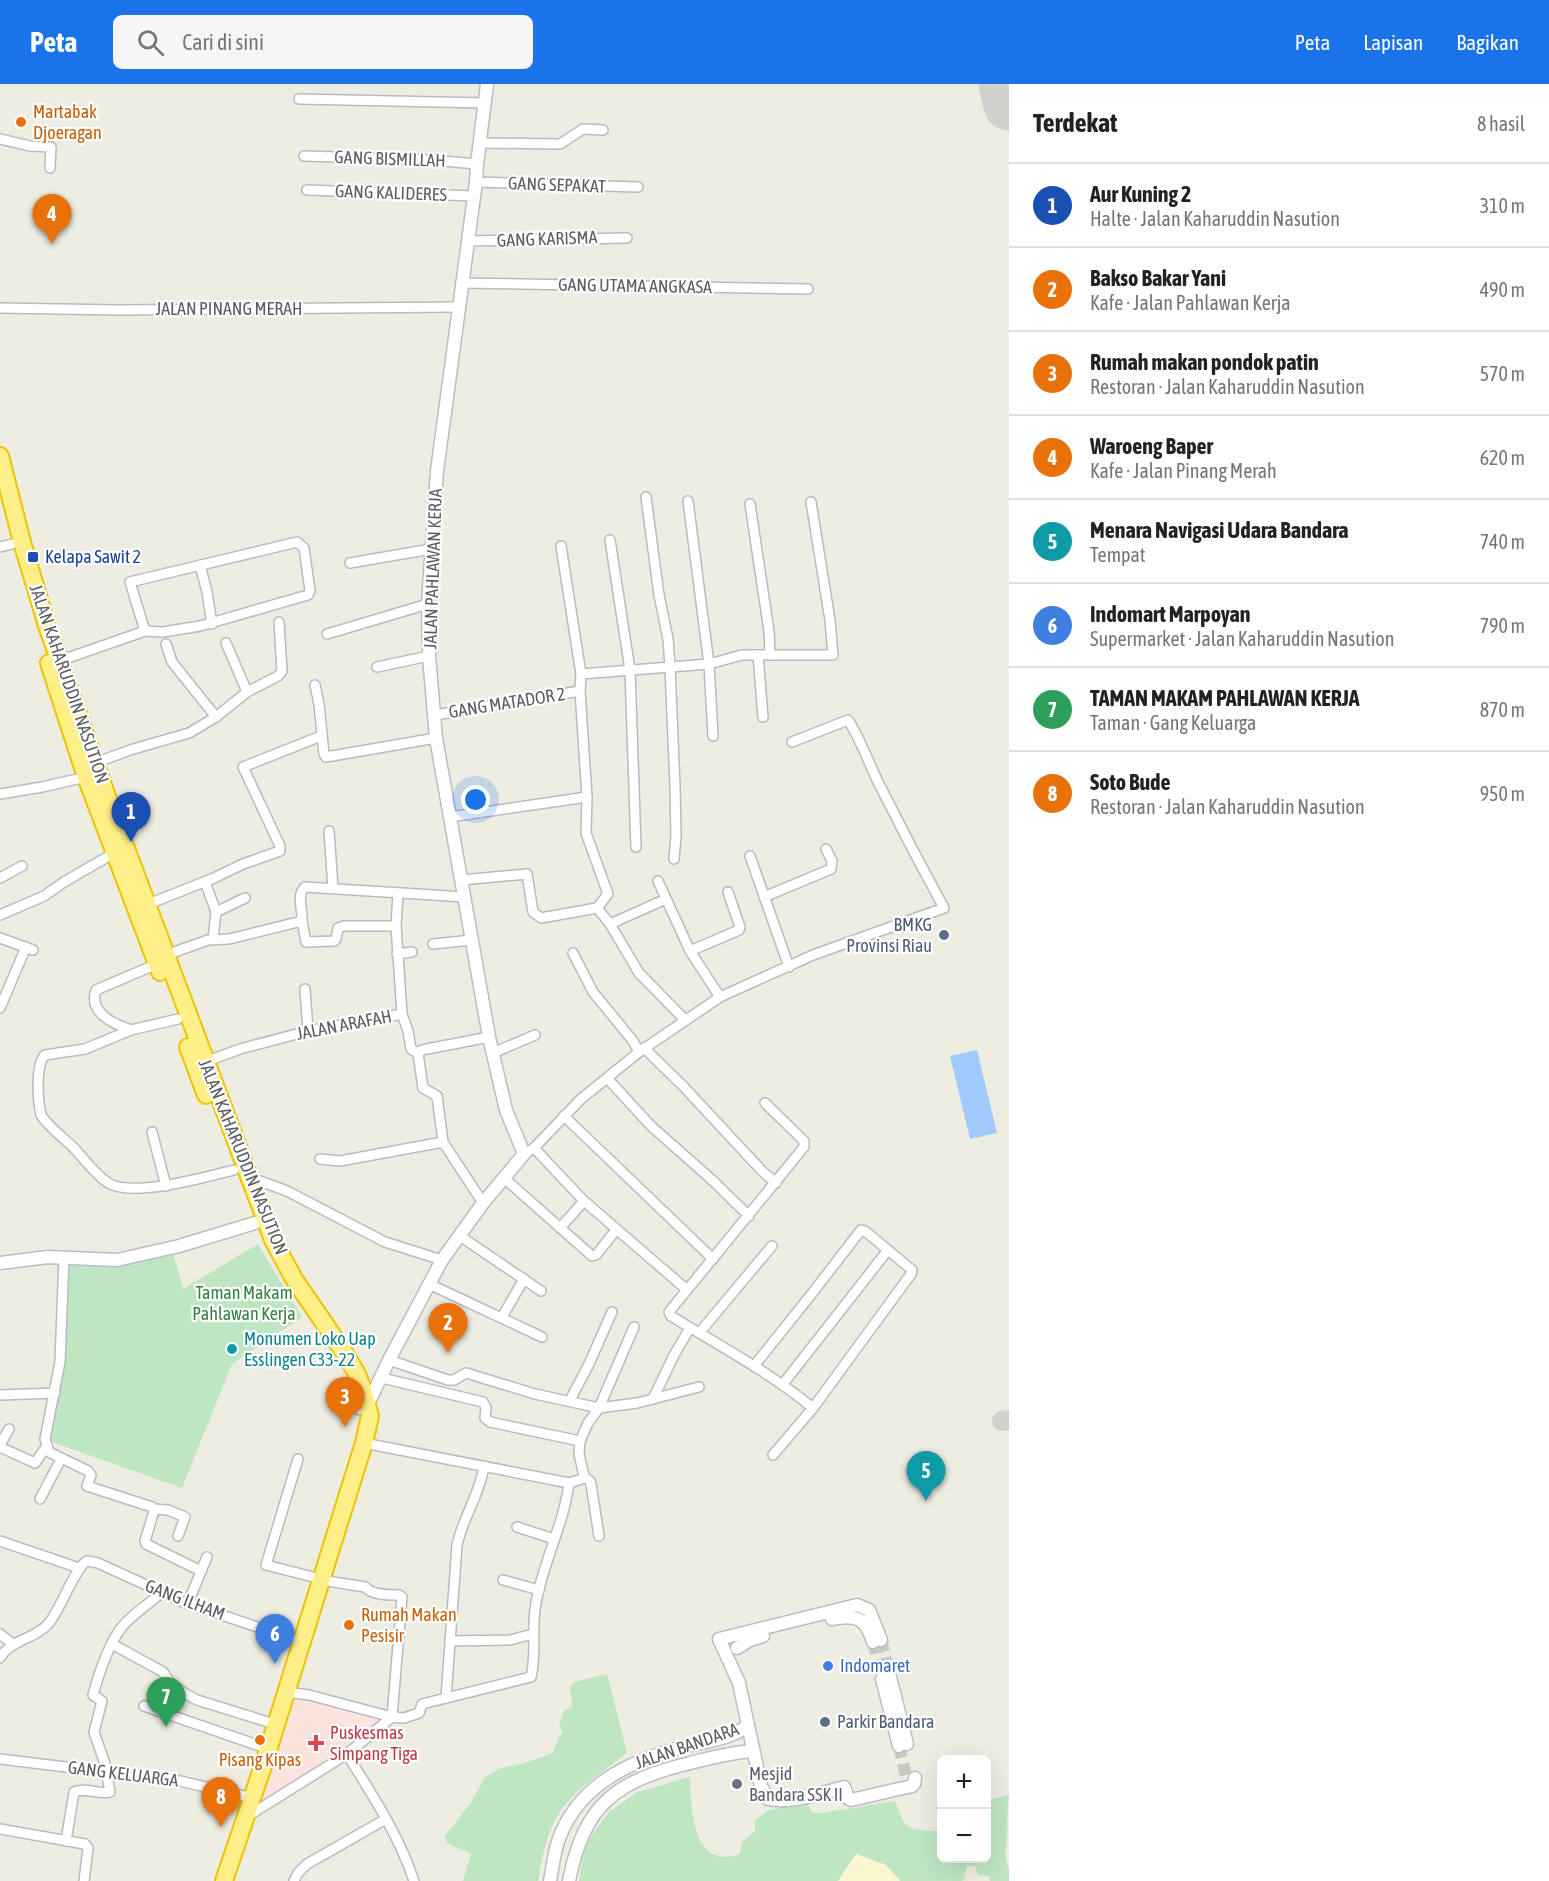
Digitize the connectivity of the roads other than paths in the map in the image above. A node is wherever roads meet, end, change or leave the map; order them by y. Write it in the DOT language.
graph roads {
  1 [pos="487,84"];
  2 [pos="299,99"];
  3 [pos="485,103"];
  4 [pos="603,130"];
  5 [pos="0,139"];
  6 [pos="480,143"];
  7 [pos="304,156"];
  8 [pos="477,164"];
  9 [pos="50,168"];
  10 [pos="476,182"];
  11 [pos="638,187"];
  12 [pos="307,190"];
  13 [pos="474,196"];
  14 [pos="627,238"];
  15 [pos="467,241"];
  16 [pos="461,284"];
  17 [pos="808,289"];
  18 [pos="0,308"];
  19 [pos="459,308"];
  20 [pos="0,456"];
  21 [pos="646,497"];
  22 [pos="0,498"];
  23 [pos="688,501"];
  24 [pos="811,502"];
  25 [pos="750,504"];
  26 [pos="610,540"];
  27 [pos="6,545"];
  28 [pos="561,546"];
  29 [pos="431,549"];
  30 [pos="350,563"];
  31 [pos="201,565"];
  32 [pos="35,603"];
  33 [pos="428,604"];
  34 [pos="279,622"];
  35 [pos="212,624"];
  36 [pos="145,631"];
  37 [pos="327,634"];
  38 [pos="226,643"];
  39 [pos="166,644"];
  40 [pos="758,655"];
  41 [pos="770,655"];
  42 [pos="429,656"];
  43 [pos="59,661"];
  44 [pos="709,664"];
  45 [pos="670,666"];
  46 [pos="377,667"];
  47 [pos="630,670"];
  48 [pos="581,674"];
  49 [pos="315,684"];
  50 [pos="580,691"];
  51 [pos="247,692"];
  52 [pos="435,715"];
  53 [pos="216,717"];
  54 [pos="763,717"];
  55 [pos="321,736"];
  56 [pos="713,736"];
  57 [pos="436,738"];
  58 [pos="792,742"];
  59 [pos="90,770"];
  60 [pos="0,794"];
  61 [pos="587,797"];
  62 [pos="450,817"];
  63 [pos="329,831"];
  64 [pos="636,846"];
  65 [pos="826,849"];
  66 [pos="114,853"];
  67 [pos="750,856"];
  68 [pos="674,859"];
  69 [pos="22,866"];
  70 [pos="0,878"];
  71 [pos="461,880"];
  72 [pos="658,881"];
  73 [pos="205,882"];
  74 [pos="333,888"];
  75 [pos="728,892"];
  76 [pos="398,893"];
  77 [pos="465,897"];
  78 [pos="764,897"];
  79 [pos="245,898"];
  80 [pos="666,899"];
  81 [pos="146,904"];
  82 [pos="597,908"];
  83 [pos="216,912"];
  84 [pos="0,915"];
  85 [pos="302,921"];
  86 [pos="610,924"];
  87 [pos="396,926"];
  88 [pos="0,938"];
  89 [pos="213,939"];
  90 [pos="472,940"];
  91 [pos="433,944"];
  92 [pos="690,951"];
  93 [pos="412,952"];
  94 [pos="573,953"];
  95 [pos="398,954"];
  96 [pos="161,959"];
  97 [pos="789,967"];
  98 [pos="304,990"];
  99 [pos="3,994"];
  100 [pos="720,997"];
  101 [pos="0,1008"];
  102 [pos="402,1014"];
  103 [pos="178,1019"];
  104 [pos="686,1020"];
  105 [pos="131,1030"];
  106 [pos="308,1031"];
  107 [pos="535,1035"];
  108 [pos="489,1037"];
  109 [pos="642,1050"];
  110 [pos="418,1053"];
  111 [pos="494,1053"];
  112 [pos="205,1062"];
  113 [pos="607,1078"];
  114 [pos="765,1102"];
  115 [pos="564,1116"];
  116 [pos="152,1132"];
  117 [pos="227,1134"];
  118 [pos="443,1142"];
  119 [pos="529,1151"];
  120 [pos="320,1159"];
  121 [pos="241,1174"];
  122 [pos="504,1178"];
  123 [pos="776,1183"];
  124 [pos="166,1186"];
  125 [pos="584,1201"];
  126 [pos="483,1203"];
  127 [pos="749,1216"];
  128 [pos="255,1223"];
  129 [pos="560,1228"];
  130 [pos="616,1230"];
  131 [pos="460,1236"];
  132 [pos="772,1246"];
  133 [pos="888,1250"];
  134 [pos="64,1257"];
  135 [pos="712,1259"];
  136 [pos="442,1260"];
  137 [pos="0,1263"];
  138 [pos="524,1279"];
  139 [pos="429,1284"];
  140 [pos="686,1289"];
  141 [pos="541,1291"];
  142 [pos="612,1312"];
  143 [pos="502,1317"];
  144 [pos="634,1327"];
  145 [pos="690,1328"];
  146 [pos="700,1332"];
  147 [pos="542,1337"];
  148 [pos="389,1360"];
  149 [pos="754,1366"];
  150 [pos="382,1378"];
  151 [pos="783,1384"];
  152 [pos="699,1387"];
  153 [pos="55,1393"];
  154 [pos="0,1395"];
  155 [pos="653,1399"];
  156 [pos="570,1400"];
  157 [pos="364,1406"];
  158 [pos="599,1408"];
  159 [pos="813,1408"];
  160 [pos="9,1429"];
  161 [pos="580,1441"];
  162 [pos="364,1443"];
  163 [pos="0,1446"];
  164 [pos="46,1447"];
  165 [pos="773,1455"];
  166 [pos="61,1459"];
  167 [pos="298,1459"];
  168 [pos="484,1466"];
  169 [pos="584,1477"];
  170 [pos="569,1483"];
  171 [pos="40,1499"];
  172 [pos="153,1509"];
  173 [pos="517,1527"];
  174 [pos="178,1536"];
  175 [pos="599,1536"];
  176 [pos="554,1539"];
  177 [pos="0,1541"];
  178 [pos="207,1557"];
  179 [pos="79,1568"];
  180 [pos="201,1571"];
  181 [pos="317,1578"];
  182 [pos="503,1580"];
  183 [pos="539,1590"];
  184 [pos="161,1593"];
  185 [pos="188,1603"];
  186 [pos="745,1633"];
  187 [pos="0,1634"];
  188 [pos="533,1634"];
  189 [pos="296,1640"];
  190 [pos="450,1641"];
  191 [pos="14,1644"];
  192 [pos="112,1644"];
  193 [pos="737,1648"];
  194 [pos="0,1656"];
  195 [pos="730,1664"];
  196 [pos="886,1678"];
  197 [pos="282,1692"];
  198 [pos="446,1698"];
  199 [pos="144,1706"];
  200 [pos="392,1717"];
  201 [pos="268,1722"];
  202 [pos="748,1725"];
  203 [pos="903,1745"];
  204 [pos="260,1746"];
  205 [pos="753,1751"];
  206 [pos="347,1754"];
  207 [pos="0,1759"];
  208 [pos="107,1772"];
  209 [pos="910,1781"];
  210 [pos="244,1796"];
  211 [pos="241,1817"];
  212 [pos="386,1819"];
  213 [pos="0,1829"];
  214 [pos="66,1840"];
  215 [pos="84,1881"];
  216 [pos="215,1881"];
  217 [pos="224,1881"];
  218 [pos="294,1881"];
  219 [pos="414,1881"];
  220 [pos="550,1881"];
  221 [pos="569,1881"];
  1 -- 3 [label="street, JALAN PAHLAWAN KERJA"];
  2 -- 3 [label="street"];
  3 -- 6 [label="street, JALAN PAHLAWAN KERJA"];
  4 -- 6 [label="street"];
  5 -- 9 [label="street"];
  6 -- 8 [label="street, JALAN PAHLAWAN KERJA"];
  7 -- 8 [label="street, GANG BISMILLAH"];
  8 -- 10 [label="street, JALAN PAHLAWAN KERJA"];
  10 -- 11 [label="street, GANG SEPAKAT"];
  10 -- 13 [label="street, JALAN PAHLAWAN KERJA"];
  12 -- 13 [label="street, GANG KALIDERES"];
  13 -- 15 [label="street, JALAN PAHLAWAN KERJA"];
  14 -- 15 [label="street, GANG KARISMA"];
  15 -- 16 [label="street, JALAN PAHLAWAN KERJA"];
  16 -- 17 [label="street, GANG UTAMA ANGKASA"];
  16 -- 19 [label="street, JALAN PAHLAWAN KERJA"];
  18 -- 19 [label="street, JALAN PINANG MERAH"];
  19 -- 29 [label="street, JALAN PAHLAWAN KERJA"];
  20 -- 32 [label="highway, JALAN KAHARUDDIN NASUTION"];
  21 -- 45 [label="street"];
  22 -- 27 [label="highway, JALAN KAHARUDDIN NASUTION"];
  23 -- 44 [label="street"];
  24 -- 41 [label="street"];
  25 -- 41 [label="street"];
  26 -- 47 [label="street"];
  27 -- 32 [label="highway, JALAN KAHARUDDIN NASUTION"];
  28 -- 48 [label="street"];
  29 -- 30 [label="street"];
  29 -- 33 [label="street, JALAN PAHLAWAN KERJA"];
  31 -- 35 [label="street"];
  31 -- 35 [label="street"];
  31 -- 36 [label="street"];
  32 -- 43 [label="highway, JALAN KAHARUDDIN NASUTION"];
  32 -- 59 [label="highway, JALAN KAHARUDDIN NASUTION"];
  33 -- 37 [label="street"];
  33 -- 42 [label="street, JALAN PAHLAWAN KERJA"];
  34 -- 51 [label="street"];
  35 -- 36 [label="street"];
  36 -- 43 [label="street"];
  38 -- 51 [label="street"];
  39 -- 53 [label="street"];
  40 -- 41 [label="street"];
  40 -- 44 [label="street"];
  40 -- 54 [label="street"];
  42 -- 46 [label="street"];
  42 -- 52 [label="street, JALAN PAHLAWAN KERJA"];
  43 -- 59 [label="highway, JALAN KAHARUDDIN NASUTION"];
  44 -- 45 [label="street"];
  44 -- 56 [label="street"];
  45 -- 47 [label="street"];
  45 -- 68 [label="street"];
  47 -- 48 [label="street"];
  47 -- 64 [label="street"];
  48 -- 50 [label="street"];
  49 -- 55 [label="street"];
  50 -- 52 [label="street, GANG MATADOR 2"];
  50 -- 61 [label="street"];
  51 -- 53 [label="street"];
  52 -- 57 [label="street, JALAN PAHLAWAN KERJA"];
  53 -- 59 [label="street"];
  55 -- 57 [label="street"];
  55 -- 73 [label="street"];
  57 -- 62 [label="street, JALAN PAHLAWAN KERJA"];
  58 -- 97 [label="street"];
  59 -- 60 [label="street"];
  59 -- 66 [label="highway, JALAN KAHARUDDIN NASUTION"];
  59 -- 81 [label="highway, JALAN KAHARUDDIN NASUTION"];
  61 -- 62 [label="street"];
  61 -- 82 [label="street"];
  62 -- 71 [label="street, JALAN PAHLAWAN KERJA"];
  63 -- 74 [label="street"];
  65 -- 78 [label="street"];
  66 -- 84 [label="street"];
  66 -- 96 [label="highway, JALAN KAHARUDDIN NASUTION"];
  67 -- 78 [label="street"];
  69 -- 70 [label="street"];
  71 -- 77 [label="street, JALAN PAHLAWAN KERJA"];
  71 -- 82 [label="street"];
  72 -- 80 [label="street"];
  73 -- 81 [label="street"];
  73 -- 83 [label="street"];
  74 -- 76 [label="street"];
  74 -- 85 [label="street"];
  75 -- 92 [label="street"];
  76 -- 77 [label="street"];
  76 -- 87 [label="street, JALAN ARAFAH"];
  77 -- 90 [label="street, JALAN PAHLAWAN KERJA"];
  78 -- 97 [label="street"];
  79 -- 83 [label="street"];
  80 -- 86 [label="street"];
  80 -- 92 [label="street"];
  81 -- 96 [label="highway, JALAN KAHARUDDIN NASUTION"];
  82 -- 86 [label="street"];
  83 -- 89 [label="street"];
  85 -- 87 [label="street"];
  85 -- 89 [label="street"];
  86 -- 104 [label="street"];
  87 -- 95 [label="street, JALAN ARAFAH"];
  88 -- 99 [label="street"];
  89 -- 96 [label="street"];
  90 -- 91 [label="street"];
  90 -- 108 [label="street, JALAN PAHLAWAN KERJA"];
  92 -- 100 [label="street"];
  93 -- 95 [label="street"];
  94 -- 109 [label="street"];
  95 -- 102 [label="street, JALAN ARAFAH"];
  96 -- 103 [label="highway, JALAN KAHARUDDIN NASUTION"];
  96 -- 105 [label="street"];
  96 -- 112 [label="highway, JALAN KAHARUDDIN NASUTION"];
  97 -- 100 [label="street"];
  98 -- 106 [label="street"];
  99 -- 101 [label="street"];
  100 -- 104 [label="street"];
  102 -- 106 [label="street, JALAN ARAFAH"];
  102 -- 110 [label="street"];
  103 -- 105 [label="street"];
  103 -- 117 [label="highway, JALAN KAHARUDDIN NASUTION"];
  104 -- 109 [label="street"];
  105 -- 124 [label="street"];
  106 -- 112 [label="street, JALAN ARAFAH"];
  107 -- 111 [label="street"];
  108 -- 110 [label="street"];
  108 -- 111 [label="street, JALAN PAHLAWAN KERJA"];
  109 -- 113 [label="street"];
  109 -- 123 [label="street"];
  110 -- 118 [label="street"];
  111 -- 119 [label="street, JALAN PAHLAWAN KERJA"];
  112 -- 117 [label="highway, JALAN KAHARUDDIN NASUTION"];
  113 -- 115 [label="street"];
  113 -- 127 [label="street"];
  114 -- 123 [label="street"];
  115 -- 119 [label="street"];
  115 -- 135 [label="street"];
  116 -- 124 [label="street"];
  117 -- 121 [label="highway, JALAN KAHARUDDIN NASUTION"];
  118 -- 120 [label="street"];
  118 -- 126 [label="street"];
  119 -- 122 [label="street"];
  119 -- 125 [label="street"];
  121 -- 124 [label="street"];
  121 -- 128 [label="highway, JALAN KAHARUDDIN NASUTION"];
  121 -- 136 [label="street"];
  121 -- 157 [label="highway, JALAN KAHARUDDIN NASUTION"];
  122 -- 126 [label="street"];
  122 -- 129 [label="street"];
  123 -- 127 [label="street"];
  125 -- 129 [label="street"];
  125 -- 130 [label="street"];
  126 -- 131 [label="street"];
  127 -- 135 [label="street"];
  128 -- 134 [label="street"];
  128 -- 157 [label="highway, JALAN KAHARUDDIN NASUTION"];
  129 -- 130 [label="street"];
  130 -- 140 [label="street"];
  131 -- 136 [label="street"];
  131 -- 138 [label="street"];
  132 -- 146 [label="street"];
  133 -- 149 [label="street"];
  133 -- 151 [label="street"];
  133 -- 159 [label="street"];
  134 -- 137 [label="street"];
  134 -- 153 [label="street"];
  135 -- 140 [label="street"];
  136 -- 139 [label="street"];
  138 -- 141 [label="street"];
  138 -- 143 [label="street"];
  139 -- 143 [label="street"];
  139 -- 148 [label="street"];
  140 -- 145 [label="street"];
  142 -- 156 [label="street"];
  143 -- 147 [label="street"];
  144 -- 158 [label="street"];
  145 -- 146 [label="street"];
  145 -- 155 [label="street"];
  146 -- 149 [label="street"];
  148 -- 150 [label="street"];
  148 -- 156 [label="street"];
  149 -- 151 [label="street"];
  150 -- 157 [label="street"];
  150 -- 161 [label="street"];
  151 -- 159 [label="street"];
  152 -- 155 [label="street"];
  153 -- 154 [label="street"];
  153 -- 164 [label="street"];
  155 -- 158 [label="street"];
  156 -- 158 [label="street"];
  157 -- 162 [label="highway, JALAN KAHARUDDIN NASUTION"];
  157 -- 181 [label="highway, JALAN KAHARUDDIN NASUTION"];
  158 -- 161 [label="street"];
  159 -- 165 [label="street"];
  160 -- 163 [label="street"];
  161 -- 169 [label="street"];
  162 -- 168 [label="street"];
  162 -- 181 [label="highway, JALAN KAHARUDDIN NASUTION"];
  163 -- 164 [label="street"];
  164 -- 166 [label="street"];
  166 -- 171 [label="street"];
  166 -- 172 [label="street"];
  167 -- 181 [label="street"];
  168 -- 170 [label="street"];
  168 -- 190 [label="street"];
  169 -- 170 [label="street"];
  169 -- 175 [label="street"];
  170 -- 176 [label="street"];
  172 -- 174 [label="street"];
  172 -- 180 [label="street"];
  173 -- 176 [label="street"];
  176 -- 183 [label="street"];
  177 -- 179 [label="street"];
  178 -- 180 [label="street"];
  179 -- 184 [label="street, GANG ILHAM"];
  179 -- 191 [label="street"];
  180 -- 185 [label="street"];
  181 -- 189 [label="highway, JALAN KAHARUDDIN NASUTION"];
  181 -- 197 [label="highway, JALAN KAHARUDDIN NASUTION"];
  181 -- 200 [label="street"];
  182 -- 183 [label="street"];
  183 -- 188 [label="street"];
  184 -- 185 [label="street, GANG ILHAM"];
  184 -- 192 [label="street"];
  185 -- 189 [label="street, GANG ILHAM"];
  186 -- 193 [label="street"];
  186 -- 193 [label="street"];
  186 -- 195 [label="street"];
  187 -- 191 [label="street"];
  188 -- 190 [label="street"];
  188 -- 198 [label="street"];
  189 -- 197 [label="highway, JALAN KAHARUDDIN NASUTION"];
  190 -- 198 [label="street"];
  191 -- 194 [label="street"];
  192 -- 201 [label="street"];
  192 -- 208 [label="street"];
  193 -- 195 [label="street"];
  195 -- 202 [label="street"];
  196 -- 203 [label="street"];
  197 -- 200 [label="street"];
  197 -- 201 [label="highway, JALAN KAHARUDDIN NASUTION"];
  197 -- 211 [label="highway, JALAN KAHARUDDIN NASUTION"];
  198 -- 200 [label="street"];
  199 -- 204 [label="street"];
  200 -- 206 [label="street"];
  201 -- 204 [label="highway, JALAN KAHARUDDIN NASUTION"];
  202 -- 205 [label="street"];
  202 -- 220 [label="street, JALAN BANDARA"];
  204 -- 210 [label="highway, JALAN KAHARUDDIN NASUTION"];
  205 -- 209 [label="street"];
  205 -- 221 [label="street, JALAN BANDARA"];
  206 -- 211 [label="street"];
  206 -- 212 [label="street"];
  207 -- 208 [label="street, GANG KELUARGA"];
  208 -- 210 [label="street, GANG KELUARGA"];
  208 -- 214 [label="street"];
  210 -- 211 [label="highway, JALAN KAHARUDDIN NASUTION"];
  211 -- 216 [label="highway, JALAN KAHARUDDIN NASUTION"];
  211 -- 217 [label="highway, JALAN KAHARUDDIN NASUTION"];
  212 -- 218 [label="street"];
  212 -- 219 [label="street"];
  213 -- 214 [label="street"];
  214 -- 215 [label="street"];
}
